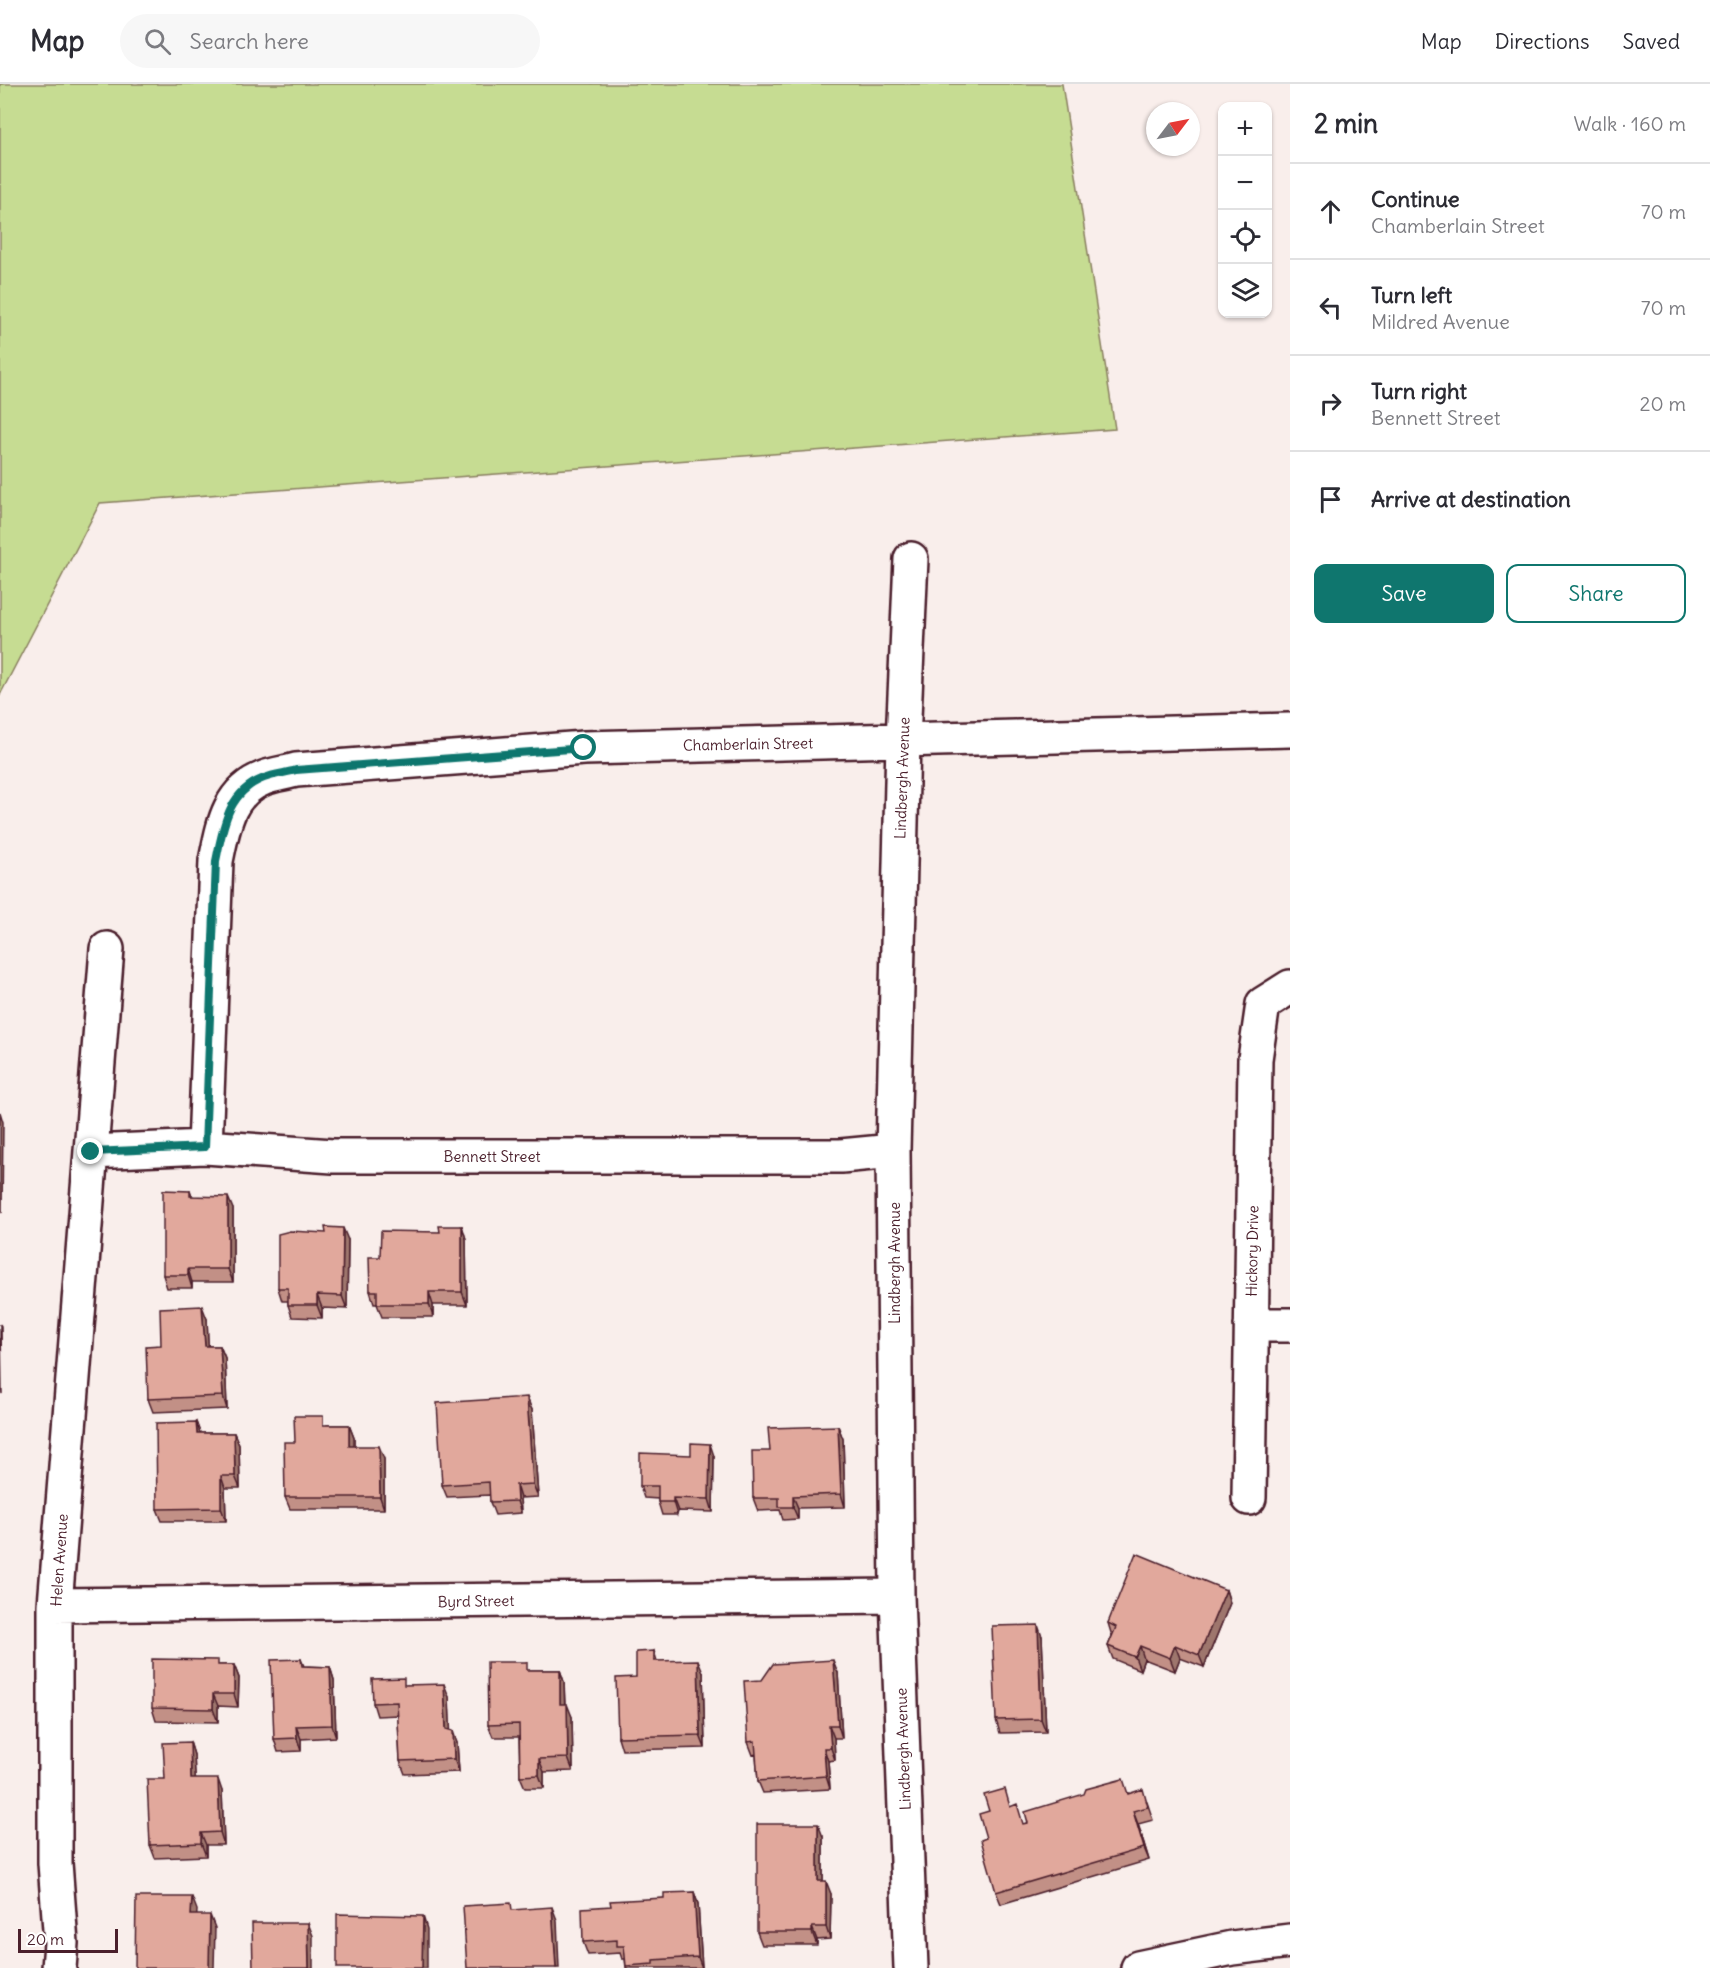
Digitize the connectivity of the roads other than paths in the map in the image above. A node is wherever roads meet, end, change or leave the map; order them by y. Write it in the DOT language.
graph roads {
  1 [pos="911,559"];
  2 [pos="1290,730"];
  3 [pos="903,741"];
  4 [pos="107,949"];
  5 [pos="1290,987"];
  6 [pos="205,1147"];
  7 [pos="893,1151"];
  8 [pos="91,1152"];
  9 [pos="1251,1324"];
  10 [pos="1290,1325"];
  11 [pos="1249,1498"];
  12 [pos="897,1596"];
  13 [pos="55,1605"];
  14 [pos="1290,1941"];
  15 [pos="59,1968"];
  16 [pos="911,1968"];
  17 [pos="1138,1968"];
  1 -- 3 [label="street, Lindbergh Avenue"];
  2 -- 3 [label="street, Chamberlain Street"];
  3 -- 6 [label="street, Chamberlain Street"];
  3 -- 7 [label="street, Lindbergh Avenue"];
  4 -- 8 [label="street, Helen Avenue"];
  5 -- 9 [label="street, Hickory Drive"];
  6 -- 7 [label="street, Bennett Street"];
  6 -- 8 [label="street, Bennett Street"];
  7 -- 12 [label="street, Lindbergh Avenue"];
  8 -- 13 [label="street, Helen Avenue"];
  9 -- 10 [label="street"];
  9 -- 11 [label="street, Hickory Drive"];
  12 -- 13 [label="street, Byrd Street"];
  12 -- 16 [label="street, Lindbergh Avenue"];
  13 -- 15 [label="street, Helen Avenue"];
  14 -- 17 [label="street"];
}
